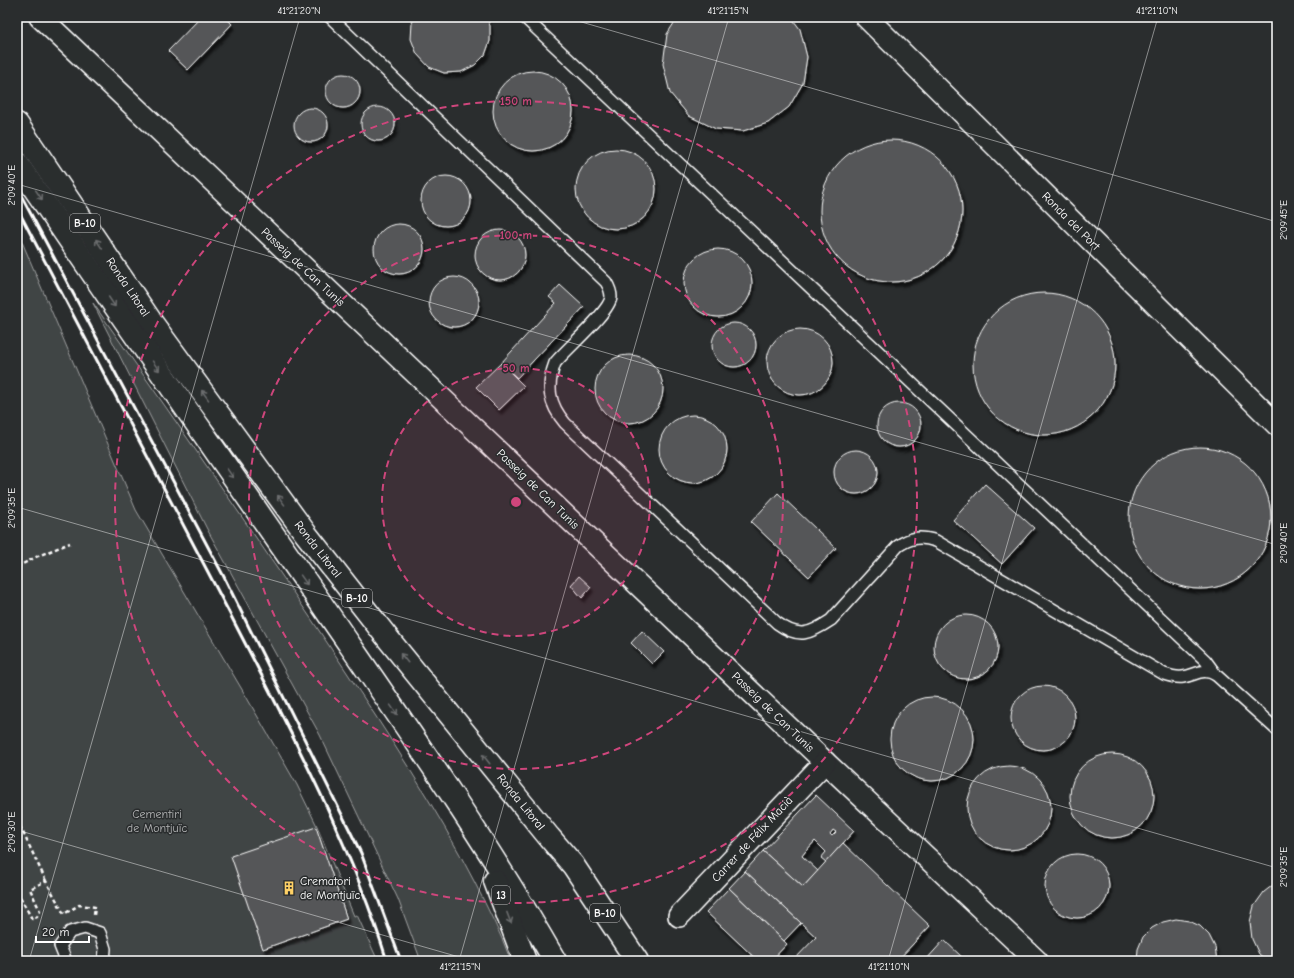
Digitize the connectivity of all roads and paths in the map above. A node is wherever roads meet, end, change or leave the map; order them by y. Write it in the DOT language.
graph roads {
  1 [pos="40,17"];
  2 [pos="330,17"];
  3 [pos="524,17"];
  4 [pos="866,17"];
  5 [pos="17,124"];
  6 [pos="17,163"];
  7 [pos="143,329"];
  8 [pos="1277,425"];
  9 [pos="70,543"];
  10 [pos="17,567"];
  11 [pos="1216,675"];
  12 [pos="1277,730"];
  13 [pos="825,762"];
  14 [pos="17,820"];
  15 [pos="475,829"];
  16 [pos="573,865"];
  17 [pos="46,881"];
  18 [pos="17,891"];
  19 [pos="90,906"];
  20 [pos="679,916"];
  21 [pos="66,961"];
  22 [pos="104,961"];
  23 [pos="525,961"];
  24 [pos="555,961"];
  25 [pos="637,961"];
  26 [pos="652,961"];
  27 [pos="1037,961"];
  1 -- 13 [label="street, Passeig de Can Tunis"];
  2 -- 11 [label="lane"];
  3 -- 11 [label="lane"];
  4 -- 8 [label="street, Ronda del Port"];
  7 -- 5 [label="highway, Ronda Litoral / B-10, one-way"];
  6 -- 7 [label="highway, Ronda Litoral / B-10, one-way"];
  7 -- 15 [label="highway, Ronda Litoral / B-10, one-way"];
  16 -- 7 [label="highway, Ronda Litoral / B-10, one-way"];
  9 -- 10 [label="path"];
  11 -- 12 [label="lane"];
  13 -- 20 [label="street, Carrer de Félix Macià"];
  13 -- 27 [label="street, Passeig de Can Tunis"];
  14 -- 17 [label="path"];
  15 -- 23 [label="highway, 13, one-way"];
  15 -- 24 [label="highway, Ronda Litoral / B-10"];
  16 -- 25 [label="highway, Ronda Litoral / B-10"];
  16 -- 26 [label="highway"];
  17 -- 18 [label="path"];
  17 -- 19 [label="path"];
  21 -- 22 [label="lane"];
}
